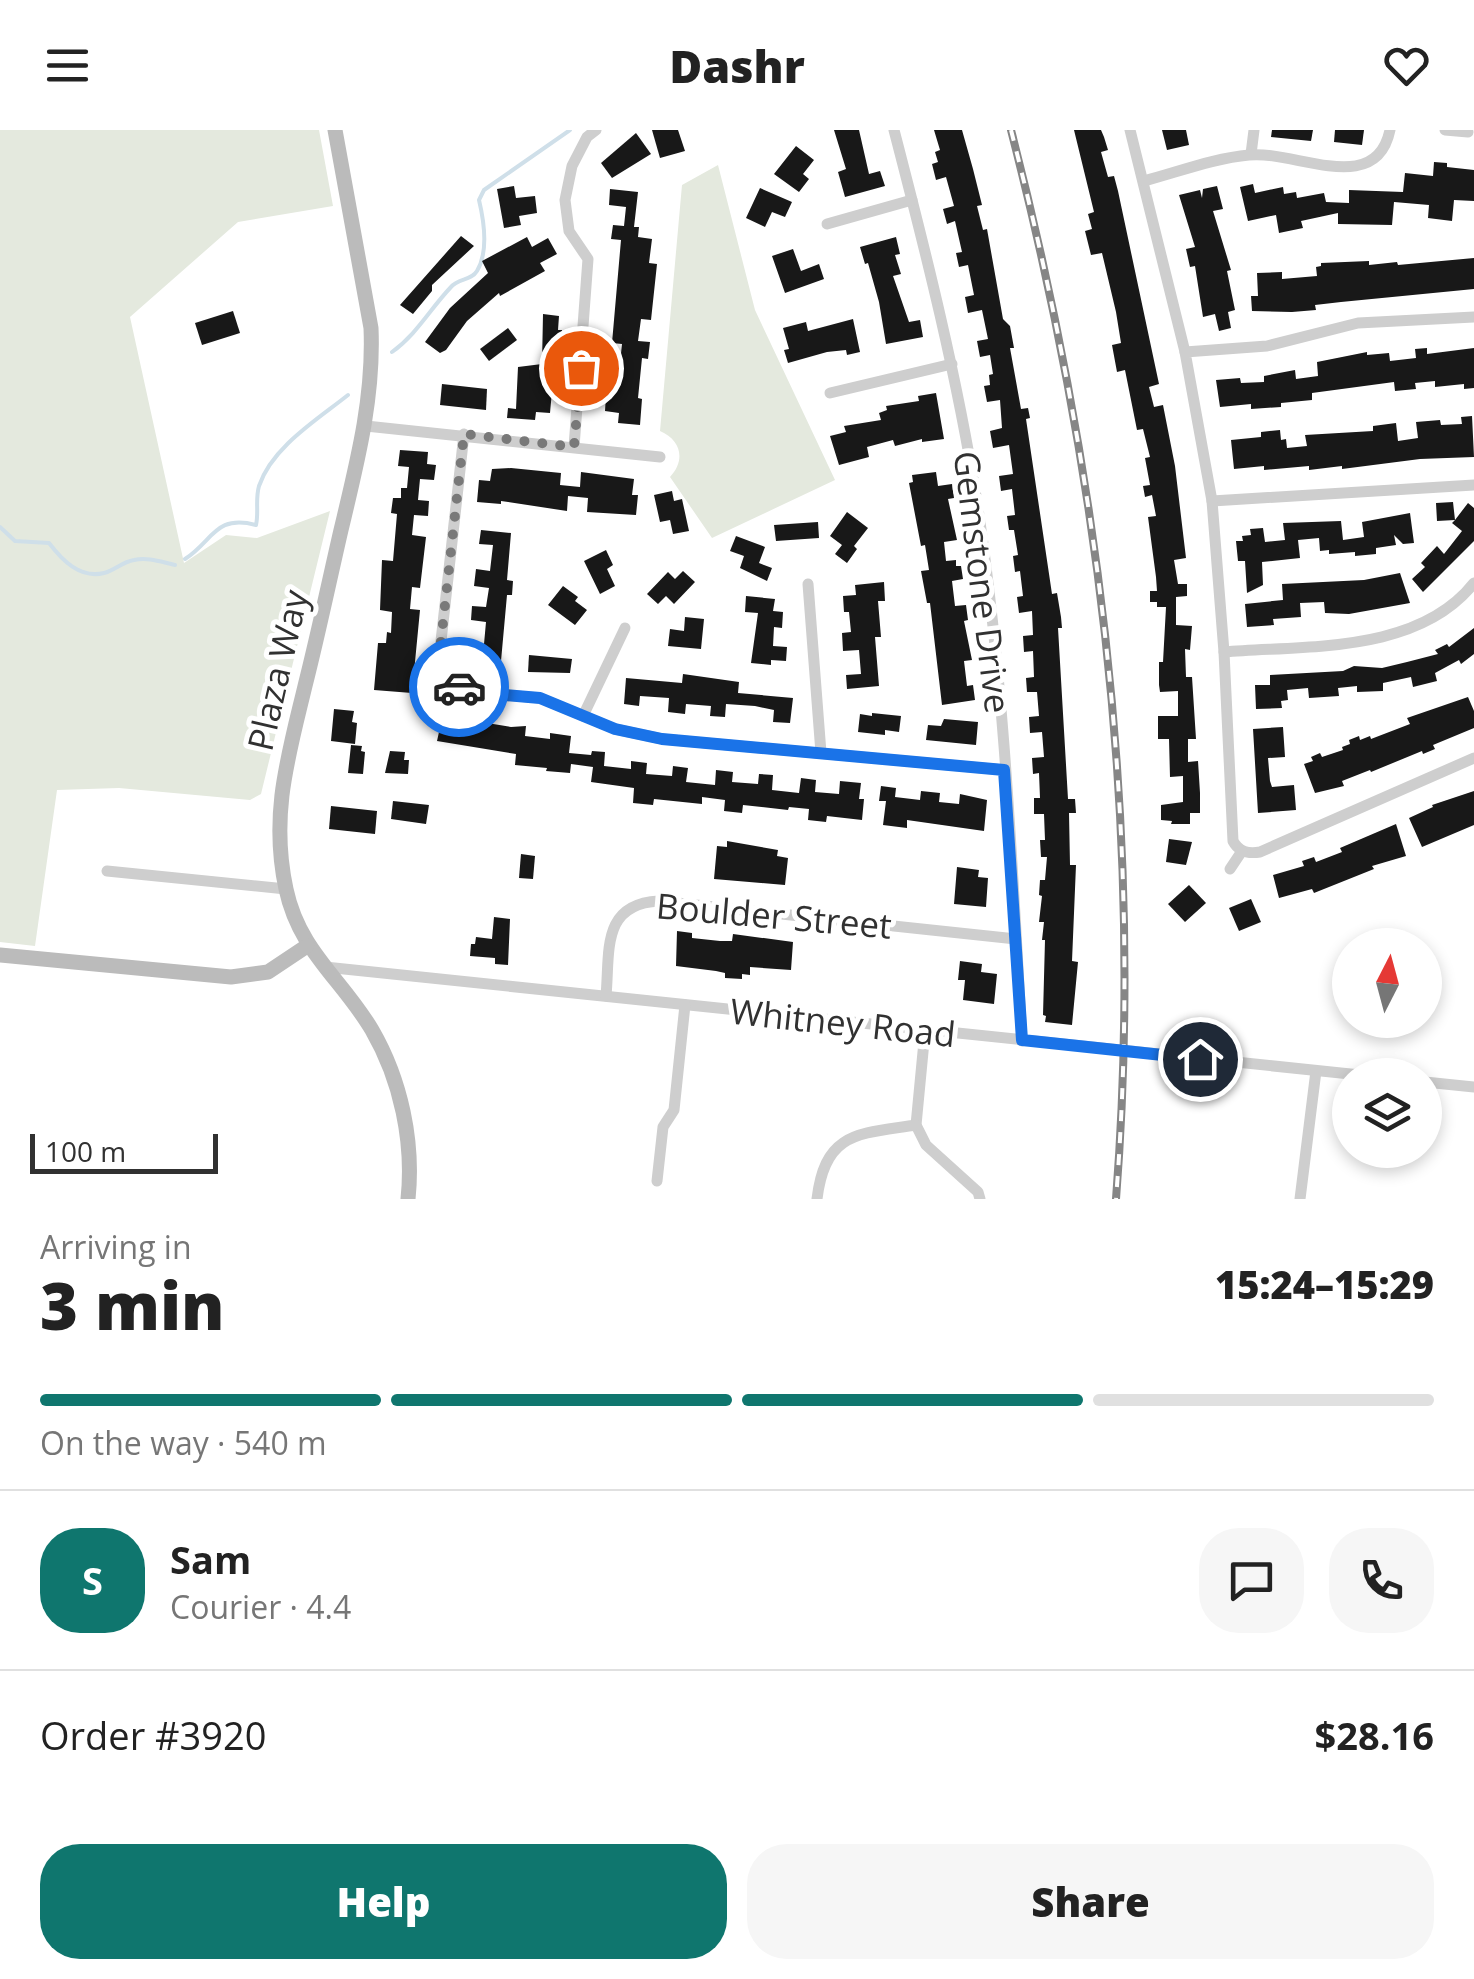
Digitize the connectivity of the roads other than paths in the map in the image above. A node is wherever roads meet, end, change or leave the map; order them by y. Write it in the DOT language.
graph roads {
  1 [pos="334,130"];
  2 [pos="596,130"];
  3 [pos="894,130"];
  4 [pos="1130,130"];
  5 [pos="1254,130"];
  6 [pos="1390,130"];
  7 [pos="1445,130"];
  8 [pos="1468,132"];
  9 [pos="1251,154"];
  10 [pos="1144,181"];
  11 [pos="912,200"];
  12 [pos="827,224"];
  13 [pos="1474,317"];
  14 [pos="1185,352"];
  15 [pos="952,364"];
  16 [pos="830,393"];
  17 [pos="366,426"];
  18 [pos="464,434"];
  19 [pos="574,447"];
  20 [pos="660,456"];
  21 [pos="1474,485"];
  22 [pos="1212,501"];
  23 [pos="1474,583"];
  24 [pos="808,584"];
  25 [pos="624,628"];
  26 [pos="1224,652"];
  27 [pos="584,716"];
  28 [pos="821,753"];
  29 [pos="1474,758"];
  30 [pos="1004,770"];
  31 [pos="1242,851"];
  32 [pos="1230,869"];
  33 [pos="106,871"];
  34 [pos="286,889"];
  35 [pos="1016,939"];
  36 [pos="307,946"];
  37 [pos="0,955"];
  38 [pos="326,967"];
  39 [pos="606,996"];
  40 [pos="684,1005"];
  41 [pos="925,1031"];
  42 [pos="1022,1040"];
  43 [pos="1316,1070"];
  44 [pos="1332,1072"];
  45 [pos="1442,1084"];
  46 [pos="1474,1087"];
  47 [pos="916,1125"];
  48 [pos="658,1181"];
  49 [pos="408,1199"];
  50 [pos="816,1199"];
  51 [pos="980,1199"];
  52 [pos="1300,1199"];
  1 -- 17 [label="main road, Plaza Way"];
  2 -- 19 [label="street"];
  3 -- 11 [label="street, Gemstone Drive"];
  4 -- 10 [label="street"];
  5 -- 9 [label="street"];
  6 -- 9 [label="street"];
  7 -- 8 [label="street"];
  9 -- 10 [label="street"];
  10 -- 14 [label="street"];
  11 -- 12 [label="street"];
  11 -- 15 [label="street, Gemstone Drive"];
  13 -- 14 [label="street"];
  14 -- 22 [label="street"];
  15 -- 16 [label="street"];
  15 -- 30 [label="street, Gemstone Drive"];
  17 -- 18 [label="street"];
  17 -- 34 [label="main road, Plaza Way"];
  18 -- 19 [label="street"];
  18 -- 27 [label="street"];
  19 -- 20 [label="street"];
  21 -- 22 [label="street"];
  22 -- 26 [label="street"];
  23 -- 26 [label="street"];
  24 -- 28 [label="street"];
  25 -- 27 [label="street"];
  26 -- 31 [label="street"];
  27 -- 28 [label="street"];
  28 -- 30 [label="street"];
  29 -- 31 [label="street"];
  30 -- 35 [label="street, Gemstone Drive"];
  31 -- 32 [label="street"];
  33 -- 34 [label="street"];
  34 -- 36 [label="main road, Plaza Way"];
  35 -- 39 [label="street, Boulder Street"];
  35 -- 42 [label="street, Gemstone Drive"];
  36 -- 37 [label="main road"];
  36 -- 38 [label="main road, Plaza Way"];
  38 -- 39 [label="street, Whitney Road"];
  38 -- 49 [label="main road, Plaza Way"];
  39 -- 40 [label="street, Whitney Road"];
  40 -- 41 [label="street, Whitney Road"];
  40 -- 48 [label="street"];
  41 -- 42 [label="street, Whitney Road"];
  41 -- 47 [label="street"];
  42 -- 43 [label="street, Whitney Road"];
  43 -- 44 [label="street, Whitney Road"];
  43 -- 52 [label="street"];
  45 -- 46 [label="street"];
  47 -- 50 [label="street"];
  47 -- 51 [label="street"];
}
